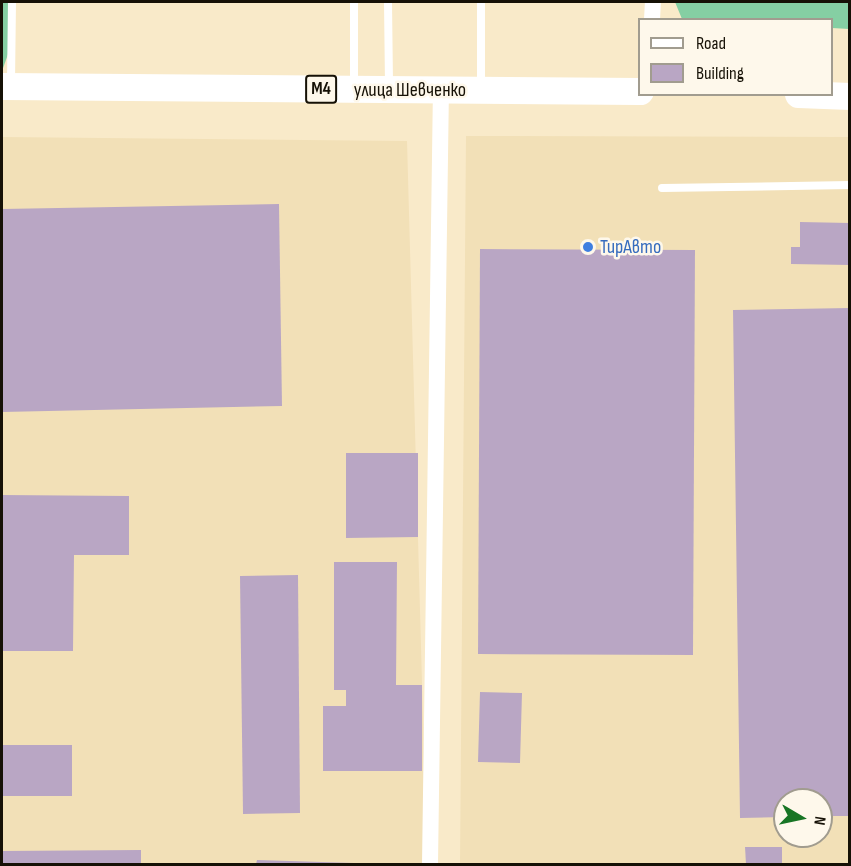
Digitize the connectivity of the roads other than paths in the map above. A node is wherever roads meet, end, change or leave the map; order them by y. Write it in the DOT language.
graph roads {
  1 [pos="12,2"];
  2 [pos="354,2"];
  3 [pos="388,2"];
  4 [pos="481,2"];
  5 [pos="653,2"];
  6 [pos="652,18"];
  7 [pos="6,86"];
  8 [pos="354,89"];
  9 [pos="389,89"];
  10 [pos="441,90"];
  11 [pos="481,90"];
  12 [pos="638,91"];
  13 [pos="833,95"];
  14 [pos="849,96"];
  15 [pos="849,185"];
  16 [pos="662,188"];
  17 [pos="430,864"];
  1 -- 7 [label="lane"];
  2 -- 8 [label="lane"];
  3 -- 9 [label="lane"];
  4 -- 11 [label="lane"];
  5 -- 6 [label="street"];
  7 -- 8 [label="highway, улица Шевченко / M4"];
  8 -- 9 [label="highway, улица Шевченко / M4"];
  9 -- 10 [label="highway, улица Шевченко / M4"];
  10 -- 11 [label="highway, улица Шевченко / M4"];
  10 -- 17 [label="street"];
  11 -- 12 [label="highway, улица Шевченко / M4"];
  13 -- 14 [label="highway"];
  15 -- 16 [label="lane"];
}
